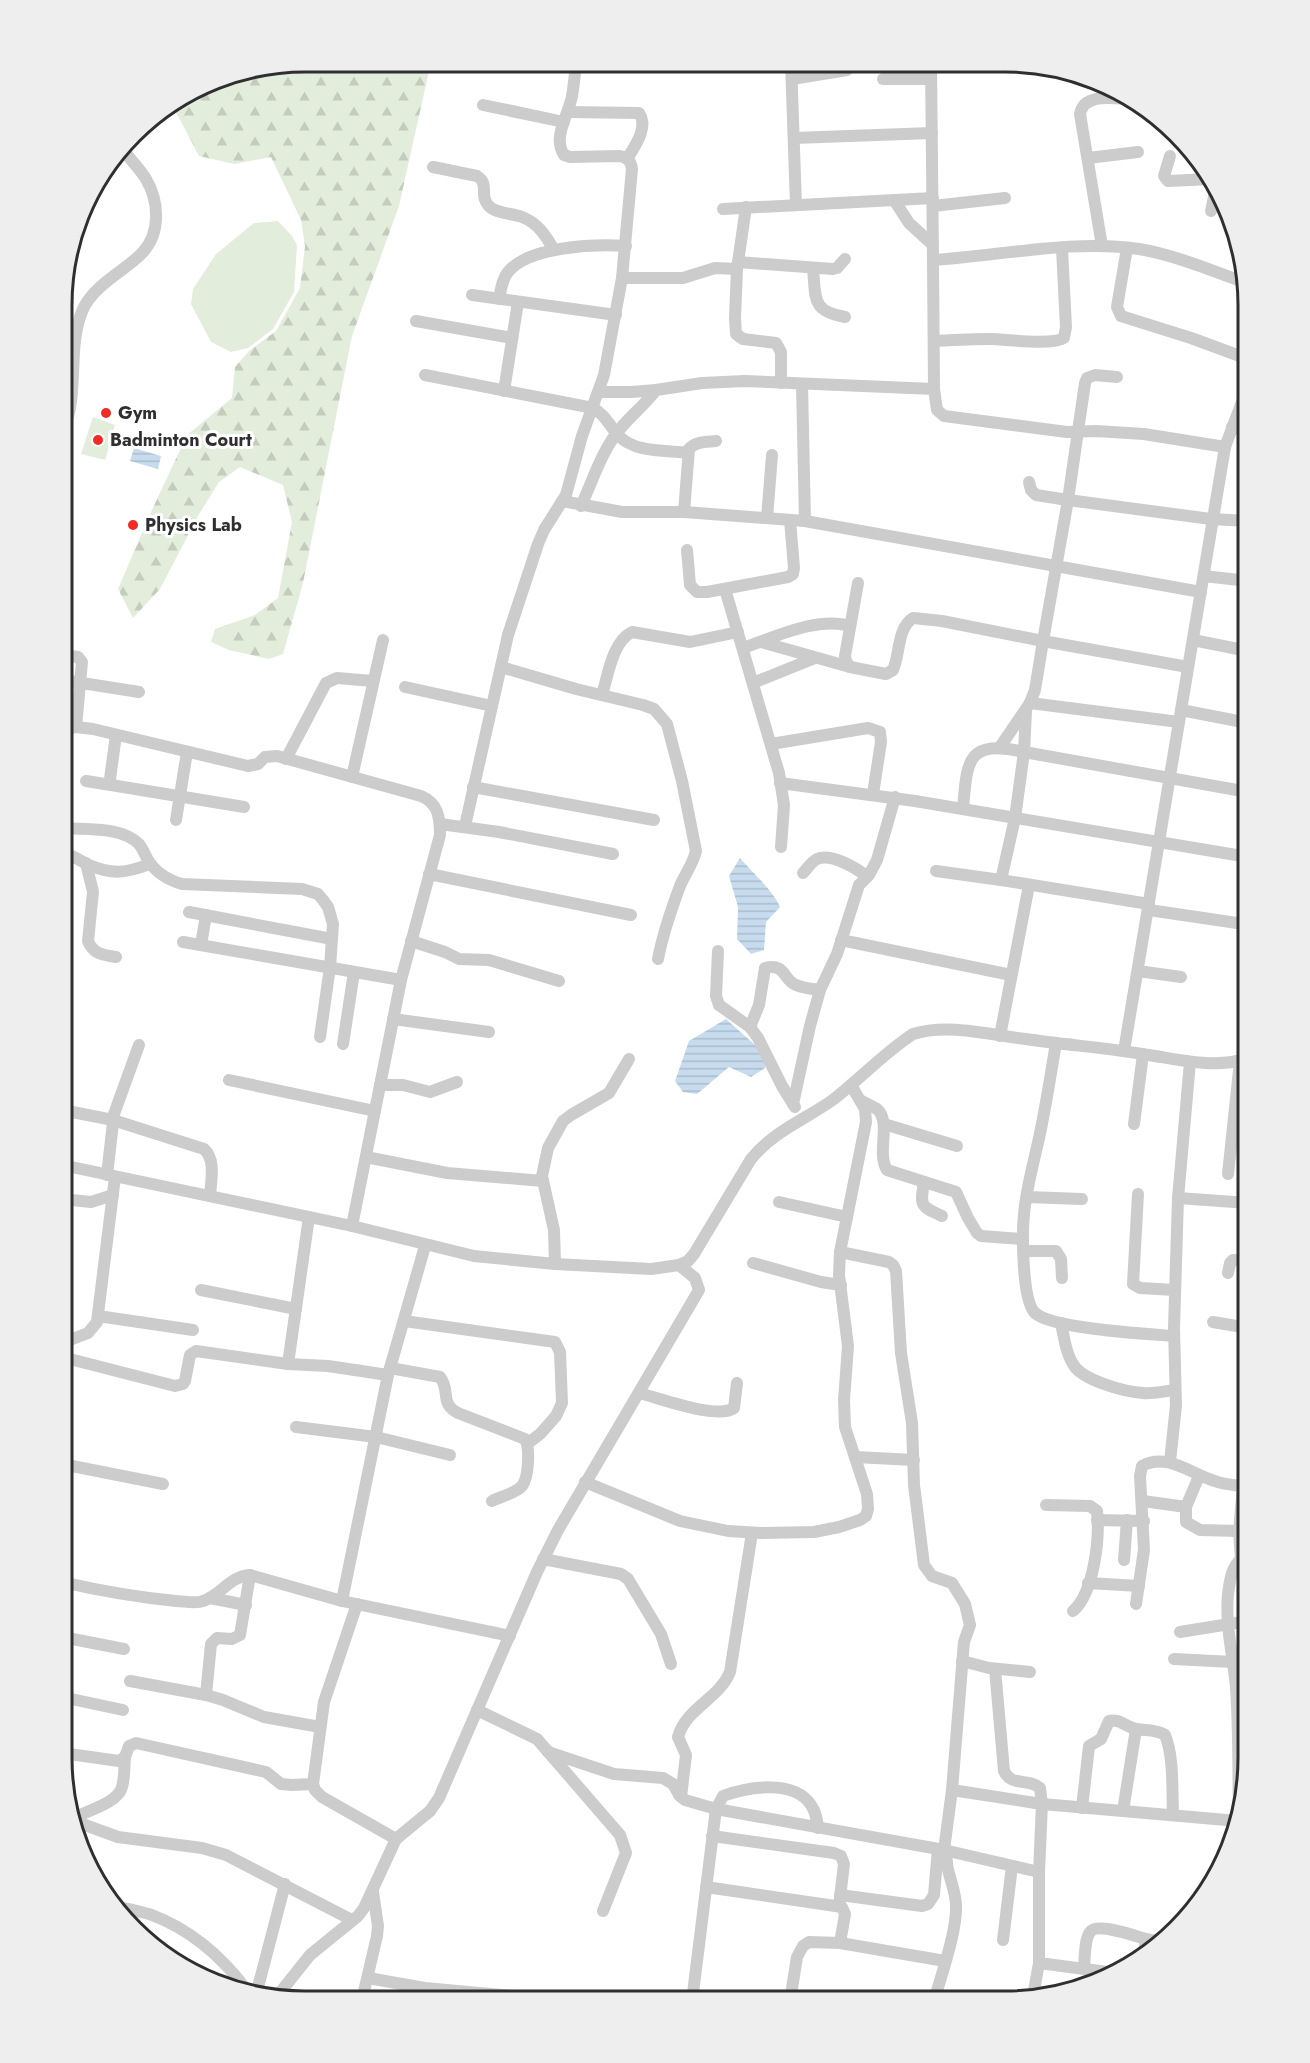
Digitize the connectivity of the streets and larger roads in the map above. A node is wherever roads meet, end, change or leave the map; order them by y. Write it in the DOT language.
graph roads {
  1 [pos="573,72"];
  2 [pos="792,72"];
  3 [pos="836,72"];
  4 [pos="932,72"];
  5 [pos="792,79"];
  6 [pos="883,79"];
  7 [pos="932,79"];
  8 [pos="1114,99"];
  9 [pos="483,105"];
  10 [pos="566,117"];
  11 [pos="932,133"];
  12 [pos="794,138"];
  13 [pos="1138,152"];
  14 [pos="127,155"];
  15 [pos="1170,156"];
  16 [pos="1088,158"];
  17 [pos="627,159"];
  18 [pos="434,167"];
  19 [pos="1201,179"];
  20 [pos="1005,198"];
  21 [pos="894,200"];
  22 [pos="1213,200"];
  23 [pos="933,202"];
  24 [pos="796,205"];
  25 [pos="746,207"];
  26 [pos="723,209"];
  27 [pos="1211,211"];
  28 [pos="933,245"];
  29 [pos="626,246"];
  30 [pos="1095,246"];
  31 [pos="1127,248"];
  32 [pos="1062,249"];
  33 [pos="554,250"];
  34 [pos="845,259"];
  35 [pos="933,260"];
  36 [pos="738,265"];
  37 [pos="813,268"];
  38 [pos="622,278"];
  39 [pos="1237,279"];
  40 [pos="472,295"];
  41 [pos="499,299"];
  42 [pos="518,302"];
  43 [pos="616,315"];
  44 [pos="845,317"];
  45 [pos="416,321"];
  46 [pos="512,338"];
  47 [pos="934,340"];
  48 [pos="1238,355"];
  49 [pos="425,375"];
  50 [pos="1117,377"];
  51 [pos="72,380"];
  52 [pos="781,383"];
  53 [pos="802,384"];
  54 [pos="934,389"];
  55 [pos="656,390"];
  56 [pos="504,391"];
  57 [pos="599,392"];
  58 [pos="593,408"];
  59 [pos="1238,412"];
  60 [pos="1232,427"];
  61 [pos="1238,428"];
  62 [pos="1076,432"];
  63 [pos="616,433"];
  64 [pos="716,441"];
  65 [pos="1225,447"];
  66 [pos="688,453"];
  67 [pos="772,455"];
  68 [pos="1029,482"];
  69 [pos="1068,500"];
  70 [pos="562,501"];
  71 [pos="581,506"];
  72 [pos="684,512"];
  73 [pos="767,518"];
  74 [pos="1211,519"];
  75 [pos="790,520"];
  76 [pos="1238,520"];
  77 [pos="805,521"];
  78 [pos="687,550"];
  79 [pos="1055,567"];
  80 [pos="1204,576"];
  81 [pos="1238,580"];
  82 [pos="858,584"];
  83 [pos="725,589"];
  84 [pos="1201,592"];
  85 [pos="850,626"];
  86 [pos="738,632"];
  87 [pos="383,640"];
  88 [pos="1193,640"];
  89 [pos="761,642"];
  90 [pos="1043,642"];
  91 [pos="743,648"];
  92 [pos="1238,649"];
  93 [pos="72,658"];
  94 [pos="815,658"];
  95 [pos="501,667"];
  96 [pos="850,667"];
  97 [pos="1188,667"];
  98 [pos="373,681"];
  99 [pos="72,682"];
  100 [pos="80,683"];
  101 [pos="753,683"];
  102 [pos="405,687"];
  103 [pos="139,692"];
  104 [pos="602,695"];
  105 [pos="492,706"];
  106 [pos="1028,706"];
  107 [pos="72,716"];
  108 [pos="1180,716"];
  109 [pos="1238,722"];
  110 [pos="72,728"];
  111 [pos="116,735"];
  112 [pos="771,744"];
  113 [pos="1000,747"];
  114 [pos="187,752"];
  115 [pos="1024,752"];
  116 [pos="286,759"];
  117 [pos="352,777"];
  118 [pos="1170,779"];
  119 [pos="86,781"];
  120 [pos="780,783"];
  121 [pos="111,785"];
  122 [pos="473,787"];
  123 [pos="1238,790"];
  124 [pos="873,794"];
  125 [pos="895,797"];
  126 [pos="181,798"];
  127 [pos="244,807"];
  128 [pos="963,809"];
  129 [pos="1015,818"];
  130 [pos="176,820"];
  131 [pos="654,820"];
  132 [pos="440,824"];
  133 [pos="465,826"];
  134 [pos="72,829"];
  135 [pos="1159,843"];
  136 [pos="781,847"];
  137 [pos="613,854"];
  138 [pos="72,855"];
  139 [pos="1238,855"];
  140 [pos="86,863"];
  141 [pos="150,864"];
  142 [pos="936,871"];
  143 [pos="803,873"];
  144 [pos="429,874"];
  145 [pos="867,877"];
  146 [pos="1001,880"];
  147 [pos="1029,885"];
  148 [pos="1149,907"];
  149 [pos="189,912"];
  150 [pos="206,915"];
  151 [pos="631,915"];
  152 [pos="1238,923"];
  153 [pos="332,939"];
  154 [pos="841,940"];
  155 [pos="411,941"];
  156 [pos="183,942"];
  157 [pos="201,945"];
  158 [pos="718,951"];
  159 [pos="116,957"];
  160 [pos="658,959"];
  161 [pos="330,967"];
  162 [pos="1138,971"];
  163 [pos="354,972"];
  164 [pos="1011,975"];
  165 [pos="1181,977"];
  166 [pos="401,980"];
  167 [pos="559,981"];
  168 [pos="820,990"];
  169 [pos="393,1019"];
  170 [pos="750,1027"];
  171 [pos="489,1032"];
  172 [pos="1000,1036"];
  173 [pos="320,1037"];
  174 [pos="1056,1043"];
  175 [pos="343,1044"];
  176 [pos="139,1045"];
  177 [pos="1124,1051"];
  178 [pos="1143,1054"];
  179 [pos="629,1059"];
  180 [pos="1238,1061"];
  181 [pos="1190,1062"];
  182 [pos="230,1080"];
  183 [pos="457,1083"];
  184 [pos="380,1085"];
  185 [pos="851,1085"];
  186 [pos="859,1100"];
  187 [pos="1238,1103"];
  188 [pos="793,1104"];
  189 [pos="375,1111"];
  190 [pos="72,1112"];
  191 [pos="113,1120"];
  192 [pos="797,1120"];
  193 [pos="884,1124"];
  194 [pos="1134,1124"];
  195 [pos="957,1146"];
  196 [pos="366,1156"];
  197 [pos="72,1167"];
  198 [pos="1228,1174"];
  199 [pos="111,1176"];
  200 [pos="543,1181"];
  201 [pos="924,1182"];
  202 [pos="1138,1194"];
  203 [pos="113,1195"];
  204 [pos="210,1196"];
  205 [pos="1027,1197"];
  206 [pos="1178,1198"];
  207 [pos="1082,1199"];
  208 [pos="72,1200"];
  209 [pos="779,1202"];
  210 [pos="1238,1202"];
  211 [pos="942,1216"];
  212 [pos="309,1217"];
  213 [pos="847,1217"];
  214 [pos="352,1226"];
  215 [pos="1024,1245"];
  216 [pos="425,1246"];
  217 [pos="840,1252"];
  218 [pos="1238,1260"];
  219 [pos="753,1263"];
  220 [pos="555,1264"];
  221 [pos="680,1265"];
  222 [pos="1228,1272"];
  223 [pos="1062,1278"];
  224 [pos="841,1285"];
  225 [pos="201,1290"];
  226 [pos="1175,1290"];
  227 [pos="296,1309"];
  228 [pos="98,1316"];
  229 [pos="404,1321"];
  230 [pos="1213,1322"];
  231 [pos="1061,1323"];
  232 [pos="1238,1326"];
  233 [pos="193,1330"];
  234 [pos="1174,1336"];
  235 [pos="72,1339"];
  236 [pos="72,1360"];
  237 [pos="288,1364"];
  238 [pos="389,1372"];
  239 [pos="737,1383"];
  240 [pos="1175,1390"];
  241 [pos="639,1393"];
  242 [pos="296,1427"];
  243 [pos="376,1437"];
  244 [pos="527,1444"];
  245 [pos="450,1455"];
  246 [pos="855,1457"];
  247 [pos="914,1460"];
  248 [pos="1170,1462"];
  249 [pos="72,1466"];
  250 [pos="1199,1476"];
  251 [pos="585,1482"];
  252 [pos="163,1484"];
  253 [pos="1238,1485"];
  254 [pos="492,1501"];
  255 [pos="1143,1501"];
  256 [pos="1046,1505"];
  257 [pos="1186,1507"];
  258 [pos="1097,1520"];
  259 [pos="1127,1520"];
  260 [pos="1144,1521"];
  261 [pos="1238,1531"];
  262 [pos="752,1533"];
  263 [pos="543,1559"];
  264 [pos="1124,1560"];
  265 [pos="1238,1562"];
  266 [pos="250,1575"];
  267 [pos="1088,1583"];
  268 [pos="72,1584"];
  269 [pos="1139,1586"];
  270 [pos="210,1598"];
  271 [pos="342,1601"];
  272 [pos="357,1604"];
  273 [pos="1136,1604"];
  274 [pos="246,1605"];
  275 [pos="1073,1611"];
  276 [pos="1238,1623"];
  277 [pos="1229,1624"];
  278 [pos="1180,1632"];
  279 [pos="510,1636"];
  280 [pos="72,1639"];
  281 [pos="124,1649"];
  282 [pos="1174,1659"];
  283 [pos="962,1661"];
  284 [pos="1233,1662"];
  285 [pos="671,1664"];
  286 [pos="995,1669"];
  287 [pos="1030,1672"];
  288 [pos="130,1681"];
  289 [pos="206,1695"];
  290 [pos="72,1699"];
  291 [pos="123,1710"];
  292 [pos="477,1710"];
  293 [pos="320,1727"];
  294 [pos="1136,1729"];
  295 [pos="548,1752"];
  296 [pos="72,1755"];
  297 [pos="125,1757"];
  298 [pos="1237,1777"];
  299 [pos="313,1784"];
  300 [pos="952,1790"];
  301 [pos="681,1797"];
  302 [pos="1042,1804"];
  303 [pos="1082,1808"];
  304 [pos="716,1809"];
  305 [pos="1123,1811"];
  306 [pos="1173,1815"];
  307 [pos="80,1817"];
  308 [pos="1229,1820"];
  309 [pos="81,1823"];
  310 [pos="818,1828"];
  311 [pos="712,1836"];
  312 [pos="396,1839"];
  313 [pos="943,1850"];
  314 [pos="1012,1866"];
  315 [pos="1039,1872"];
  316 [pos="285,1884"];
  317 [pos="706,1887"];
  318 [pos="372,1891"];
  319 [pos="839,1901"];
  320 [pos="128,1910"];
  321 [pos="603,1911"];
  322 [pos="352,1920"];
  323 [pos="1146,1939"];
  324 [pos="1003,1940"];
  325 [pos="1151,1940"];
  326 [pos="840,1943"];
  327 [pos="1145,1944"];
  328 [pos="945,1961"];
  329 [pos="1039,1963"];
  330 [pos="1084,1968"];
  331 [pos="1100,1971"];
  332 [pos="368,1978"];
  333 [pos="240,1982"];
  334 [pos="251,1985"];
  335 [pos="1034,1989"];
  336 [pos="283,1990"];
  337 [pos="364,1991"];
  338 [pos="458,1991"];
  339 [pos="693,1991"];
  340 [pos="791,1991"];
  341 [pos="936,1991"];
  1 -- 10 [label="street"];
  2 -- 5 [label="street"];
  3 -- 5 [label="street"];
  4 -- 7 [label="street"];
  5 -- 12 [label="street"];
  6 -- 7 [label="street"];
  7 -- 11 [label="street"];
  8 -- 16 [label="street"];
  9 -- 10 [label="street"];
  10 -- 17 [label="street"];
  10 -- 17 [label="street"];
  11 -- 12 [label="street"];
  11 -- 23 [label="street"];
  12 -- 24 [label="street"];
  13 -- 16 [label="street"];
  14 -- 51 [label="street"];
  15 -- 19 [label="street"];
  16 -- 30 [label="street"];
  17 -- 29 [label="street"];
  18 -- 33 [label="street"];
  20 -- 23 [label="street"];
  21 -- 23 [label="street"];
  21 -- 24 [label="street"];
  21 -- 28 [label="street"];
  22 -- 27 [label="street"];
  23 -- 28 [label="street"];
  24 -- 25 [label="street"];
  25 -- 26 [label="street"];
  25 -- 36 [label="street"];
  28 -- 35 [label="street"];
  29 -- 33 [label="street"];
  29 -- 38 [label="street"];
  30 -- 31 [label="street"];
  30 -- 32 [label="street"];
  31 -- 39 [label="street"];
  31 -- 48 [label="street"];
  32 -- 35 [label="street"];
  32 -- 47 [label="street"];
  33 -- 41 [label="street"];
  34 -- 37 [label="street"];
  35 -- 47 [label="street"];
  36 -- 37 [label="street"];
  36 -- 38 [label="street"];
  36 -- 52 [label="street"];
  37 -- 44 [label="street"];
  38 -- 43 [label="street"];
  40 -- 41 [label="street"];
  41 -- 42 [label="street"];
  42 -- 43 [label="street"];
  42 -- 46 [label="street"];
  43 -- 57 [label="street"];
  45 -- 46 [label="street"];
  46 -- 56 [label="street"];
  47 -- 54 [label="street"];
  49 -- 56 [label="street"];
  50 -- 62 [label="street"];
  52 -- 53 [label="street"];
  52 -- 55 [label="street"];
  53 -- 54 [label="street"];
  53 -- 77 [label="street"];
  54 -- 62 [label="street"];
  55 -- 57 [label="street"];
  55 -- 63 [label="street"];
  56 -- 58 [label="street"];
  57 -- 58 [label="street"];
  58 -- 63 [label="street"];
  58 -- 70 [label="street"];
  59 -- 60 [label="street"];
  60 -- 61 [label="street"];
  60 -- 65 [label="street"];
  62 -- 65 [label="street"];
  62 -- 69 [label="street"];
  63 -- 66 [label="street"];
  63 -- 71 [label="street"];
  64 -- 66 [label="street"];
  65 -- 74 [label="street"];
  66 -- 72 [label="street"];
  67 -- 73 [label="street"];
  68 -- 69 [label="street"];
  69 -- 74 [label="street"];
  69 -- 79 [label="street"];
  70 -- 71 [label="street"];
  70 -- 95 [label="street"];
  71 -- 72 [label="street"];
  72 -- 73 [label="street"];
  73 -- 75 [label="street"];
  74 -- 76 [label="street"];
  74 -- 80 [label="street"];
  75 -- 77 [label="street"];
  75 -- 83 [label="street"];
  77 -- 79 [label="street"];
  78 -- 83 [label="street"];
  79 -- 84 [label="street"];
  79 -- 90 [label="street"];
  80 -- 81 [label="street"];
  80 -- 84 [label="street"];
  82 -- 85 [label="street"];
  83 -- 86 [label="street"];
  84 -- 88 [label="street"];
  85 -- 89 [label="street"];
  85 -- 96 [label="street"];
  86 -- 91 [label="street"];
  86 -- 104 [label="street"];
  87 -- 98 [label="street"];
  88 -- 92 [label="street"];
  88 -- 97 [label="street"];
  89 -- 91 [label="street"];
  89 -- 94 [label="street"];
  90 -- 96 [label="street"];
  90 -- 97 [label="street"];
  90 -- 106 [label="street"];
  91 -- 101 [label="street"];
  93 -- 100 [label="street"];
  94 -- 96 [label="street"];
  94 -- 101 [label="street"];
  95 -- 104 [label="street"];
  95 -- 105 [label="street"];
  97 -- 108 [label="street"];
  98 -- 116 [label="street"];
  98 -- 117 [label="street"];
  99 -- 100 [label="street"];
  100 -- 103 [label="street"];
  100 -- 107 [label="street"];
  101 -- 112 [label="street"];
  102 -- 105 [label="street"];
  104 -- 160 [label="street"];
  105 -- 122 [label="street"];
  106 -- 108 [label="street"];
  106 -- 113 [label="street"];
  106 -- 115 [label="street"];
  108 -- 109 [label="street"];
  108 -- 118 [label="street"];
  110 -- 111 [label="street"];
  111 -- 114 [label="street"];
  111 -- 121 [label="street"];
  112 -- 120 [label="street"];
  112 -- 124 [label="street"];
  113 -- 115 [label="street"];
  113 -- 128 [label="street"];
  114 -- 116 [label="street"];
  114 -- 126 [label="street"];
  115 -- 118 [label="street"];
  115 -- 129 [label="street"];
  116 -- 117 [label="street"];
  117 -- 132 [label="street"];
  118 -- 123 [label="street"];
  118 -- 135 [label="street"];
  119 -- 121 [label="street"];
  120 -- 124 [label="street"];
  120 -- 136 [label="street"];
  121 -- 126 [label="street"];
  122 -- 131 [label="street"];
  122 -- 133 [label="street"];
  124 -- 125 [label="street"];
  125 -- 128 [label="street"];
  125 -- 145 [label="street"];
  126 -- 127 [label="street"];
  126 -- 130 [label="street"];
  128 -- 129 [label="street"];
  129 -- 135 [label="street"];
  129 -- 146 [label="street"];
  132 -- 133 [label="street"];
  132 -- 144 [label="street"];
  133 -- 137 [label="street"];
  134 -- 141 [label="street"];
  135 -- 139 [label="street"];
  135 -- 148 [label="street"];
  138 -- 140 [label="street"];
  140 -- 141 [label="street"];
  140 -- 159 [label="street"];
  141 -- 153 [label="street"];
  142 -- 146 [label="street"];
  143 -- 145 [label="street"];
  144 -- 151 [label="street"];
  144 -- 155 [label="street"];
  145 -- 154 [label="street"];
  146 -- 147 [label="street"];
  147 -- 148 [label="street"];
  147 -- 164 [label="street"];
  148 -- 152 [label="street"];
  148 -- 162 [label="street"];
  149 -- 150 [label="street"];
  150 -- 153 [label="street"];
  150 -- 157 [label="street"];
  153 -- 161 [label="street"];
  154 -- 164 [label="street"];
  154 -- 168 [label="street"];
  155 -- 166 [label="street"];
  155 -- 167 [label="street"];
  156 -- 157 [label="street"];
  157 -- 161 [label="street"];
  158 -- 170 [label="street"];
  161 -- 163 [label="street"];
  161 -- 173 [label="street"];
  162 -- 165 [label="street"];
  162 -- 177 [label="street"];
  163 -- 166 [label="street"];
  163 -- 175 [label="street"];
  164 -- 172 [label="street"];
  166 -- 169 [label="street"];
  168 -- 170 [label="street"];
  168 -- 188 [label="street"];
  169 -- 171 [label="street"];
  169 -- 184 [label="street"];
  170 -- 188 [label="street"];
  172 -- 174 [label="street"];
  172 -- 185 [label="street"];
  174 -- 177 [label="street"];
  174 -- 205 [label="street"];
  176 -- 191 [label="street"];
  177 -- 178 [label="street"];
  178 -- 181 [label="street"];
  178 -- 194 [label="street"];
  179 -- 200 [label="street"];
  180 -- 181 [label="street"];
  181 -- 206 [label="street"];
  182 -- 189 [label="street"];
  183 -- 184 [label="street"];
  184 -- 189 [label="street"];
  185 -- 186 [label="street"];
  185 -- 192 [label="street"];
  186 -- 193 [label="street"];
  186 -- 213 [label="street"];
  187 -- 198 [label="street"];
  188 -- 192 [label="street"];
  189 -- 196 [label="street"];
  190 -- 191 [label="street"];
  191 -- 199 [label="street"];
  191 -- 204 [label="street"];
  192 -- 221 [label="street"];
  193 -- 195 [label="street"];
  193 -- 201 [label="street"];
  196 -- 200 [label="street"];
  196 -- 214 [label="street"];
  197 -- 199 [label="street"];
  199 -- 203 [label="street"];
  199 -- 204 [label="street"];
  200 -- 220 [label="street"];
  201 -- 211 [label="street"];
  201 -- 215 [label="street"];
  202 -- 226 [label="street"];
  203 -- 208 [label="street"];
  203 -- 228 [label="street"];
  204 -- 212 [label="street"];
  205 -- 207 [label="street"];
  205 -- 215 [label="street"];
  206 -- 210 [label="street"];
  206 -- 226 [label="street"];
  209 -- 213 [label="street"];
  212 -- 214 [label="street"];
  212 -- 227 [label="street"];
  213 -- 217 [label="street"];
  214 -- 216 [label="street"];
  215 -- 223 [label="street"];
  215 -- 231 [label="street"];
  216 -- 220 [label="street"];
  216 -- 229 [label="street"];
  217 -- 224 [label="street"];
  217 -- 247 [label="street"];
  218 -- 222 [label="street"];
  219 -- 224 [label="street"];
  220 -- 221 [label="street"];
  221 -- 241 [label="street"];
  224 -- 246 [label="street"];
  225 -- 227 [label="street"];
  226 -- 234 [label="street"];
  227 -- 237 [label="street"];
  228 -- 233 [label="street"];
  228 -- 235 [label="street"];
  229 -- 238 [label="street"];
  229 -- 244 [label="street"];
  230 -- 232 [label="street"];
  231 -- 234 [label="street"];
  231 -- 240 [label="street"];
  234 -- 240 [label="street"];
  236 -- 237 [label="street"];
  237 -- 238 [label="street"];
  238 -- 243 [label="street"];
  238 -- 244 [label="street"];
  239 -- 241 [label="street"];
  240 -- 248 [label="street"];
  241 -- 251 [label="street"];
  242 -- 243 [label="street"];
  243 -- 245 [label="street"];
  243 -- 271 [label="street"];
  244 -- 254 [label="street"];
  246 -- 247 [label="street"];
  246 -- 262 [label="street"];
  247 -- 283 [label="street"];
  248 -- 250 [label="street"];
  248 -- 255 [label="street"];
  249 -- 252 [label="street"];
  250 -- 253 [label="street"];
  250 -- 257 [label="street"];
  251 -- 262 [label="street"];
  251 -- 263 [label="street"];
  255 -- 257 [label="street"];
  255 -- 260 [label="street"];
  256 -- 258 [label="street"];
  257 -- 261 [label="street"];
  258 -- 259 [label="street"];
  258 -- 267 [label="street"];
  259 -- 260 [label="street"];
  259 -- 264 [label="street"];
  260 -- 269 [label="street"];
  262 -- 301 [label="street"];
  263 -- 279 [label="street"];
  263 -- 285 [label="street"];
  265 -- 277 [label="street"];
  266 -- 270 [label="street"];
  266 -- 271 [label="street"];
  266 -- 274 [label="street"];
  267 -- 269 [label="street"];
  267 -- 275 [label="street"];
  268 -- 270 [label="street"];
  269 -- 273 [label="street"];
  270 -- 274 [label="street"];
  271 -- 272 [label="street"];
  272 -- 279 [label="street"];
  272 -- 293 [label="street"];
  274 -- 289 [label="street"];
  276 -- 277 [label="street"];
  277 -- 278 [label="street"];
  277 -- 284 [label="street"];
  279 -- 292 [label="street"];
  280 -- 281 [label="street"];
  282 -- 284 [label="street"];
  283 -- 286 [label="street"];
  283 -- 300 [label="street"];
  284 -- 298 [label="street"];
  286 -- 287 [label="street"];
  286 -- 302 [label="street"];
  288 -- 289 [label="street"];
  289 -- 293 [label="street"];
  290 -- 291 [label="street"];
  292 -- 295 [label="street"];
  292 -- 312 [label="street"];
  293 -- 299 [label="street"];
  294 -- 303 [label="street"];
  294 -- 305 [label="street"];
  294 -- 306 [label="street"];
  295 -- 301 [label="street"];
  295 -- 321 [label="street"];
  296 -- 297 [label="street"];
  297 -- 299 [label="street"];
  297 -- 307 [label="street"];
  299 -- 312 [label="street"];
  300 -- 302 [label="street"];
  300 -- 313 [label="street"];
  301 -- 304 [label="street"];
  302 -- 303 [label="street"];
  302 -- 315 [label="street"];
  303 -- 305 [label="street"];
  304 -- 310 [label="street"];
  304 -- 310 [label="street"];
  304 -- 311 [label="street"];
  305 -- 306 [label="street"];
  306 -- 308 [label="street"];
  309 -- 316 [label="street"];
  310 -- 313 [label="street"];
  311 -- 317 [label="street"];
  311 -- 319 [label="street"];
  312 -- 318 [label="street"];
  313 -- 314 [label="street"];
  313 -- 319 [label="street"];
  313 -- 328 [label="street"];
  314 -- 315 [label="street"];
  314 -- 324 [label="street"];
  315 -- 329 [label="street"];
  316 -- 322 [label="street"];
  316 -- 334 [label="street"];
  317 -- 319 [label="street"];
  317 -- 339 [label="street"];
  318 -- 322 [label="street"];
  318 -- 332 [label="street"];
  319 -- 326 [label="street"];
  320 -- 333 [label="street"];
  322 -- 336 [label="street"];
  323 -- 325 [label="street"];
  323 -- 327 [label="street"];
  323 -- 330 [label="street"];
  326 -- 328 [label="street"];
  326 -- 340 [label="street"];
  328 -- 341 [label="street"];
  329 -- 330 [label="street"];
  329 -- 335 [label="street"];
  330 -- 331 [label="street"];
  332 -- 337 [label="street"];
  332 -- 338 [label="street"];
}
